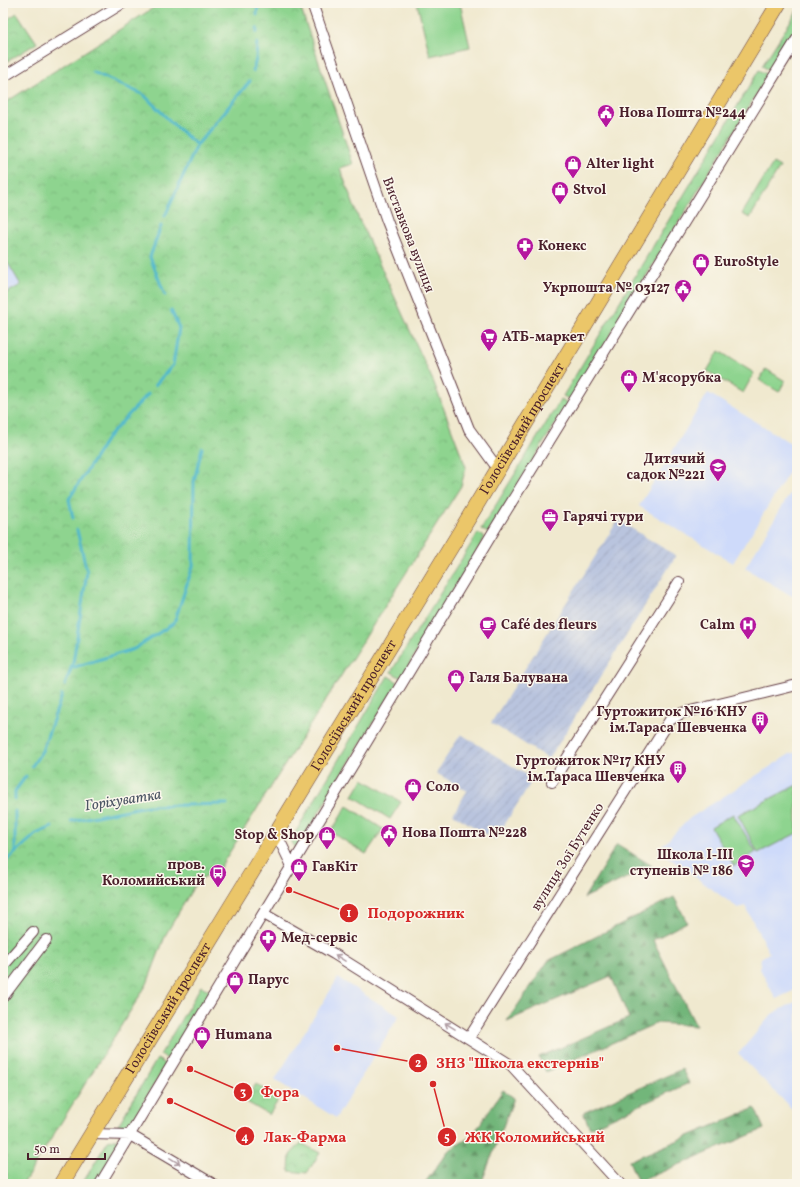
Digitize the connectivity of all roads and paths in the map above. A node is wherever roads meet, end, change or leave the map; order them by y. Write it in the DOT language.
graph roads {
  1 [pos="124,3"];
  2 [pos="312,3"];
  3 [pos="779,3"];
  4 [pos="797,39"];
  5 [pos="3,77"];
  6 [pos="498,469"];
  7 [pos="679,582"];
  8 [pos="797,685"];
  9 [pos="552,782"];
  10 [pos="276,834"];
  11 [pos="292,866"];
  12 [pos="264,914"];
  13 [pos="33,932"];
  14 [pos="46,940"];
  15 [pos="3,966"];
  16 [pos="3,997"];
  17 [pos="469,1038"];
  18 [pos="92,1134"];
  19 [pos="130,1135"];
  20 [pos="61,1184"];
  21 [pos="100,1184"];
  22 [pos="213,1184"];
  23 [pos="620,1184"];
  1 -- 5 [label="street"];
  2 -- 6 [label="street, Виставкова вулиця"];
  3 -- 6 [label="highway, Голосіївський проспект"];
  4 -- 11 [label="street, Голосіївський проспект"];
  6 -- 10 [label="highway, Голосіївський проспект"];
  7 -- 9 [label="street"];
  8 -- 17 [label="street, вулиця Зої Бутенко"];
  10 -- 11 [label="street"];
  10 -- 18 [label="highway, Голосіївський проспект"];
  11 -- 12 [label="street, Голосіївський проспект"];
  17 -- 12 [label="street, one-way"];
  12 -- 19 [label="street, Голосіївський проспект"];
  13 -- 15 [label="street"];
  14 -- 16 [label="street"];
  17 -- 23 [label="street"];
  18 -- 19 [label="street"];
  18 -- 20 [label="highway, Голосіївський проспект"];
  19 -- 21 [label="street, Голосіївський проспект"];
  19 -- 22 [label="street, one-way"];
}
